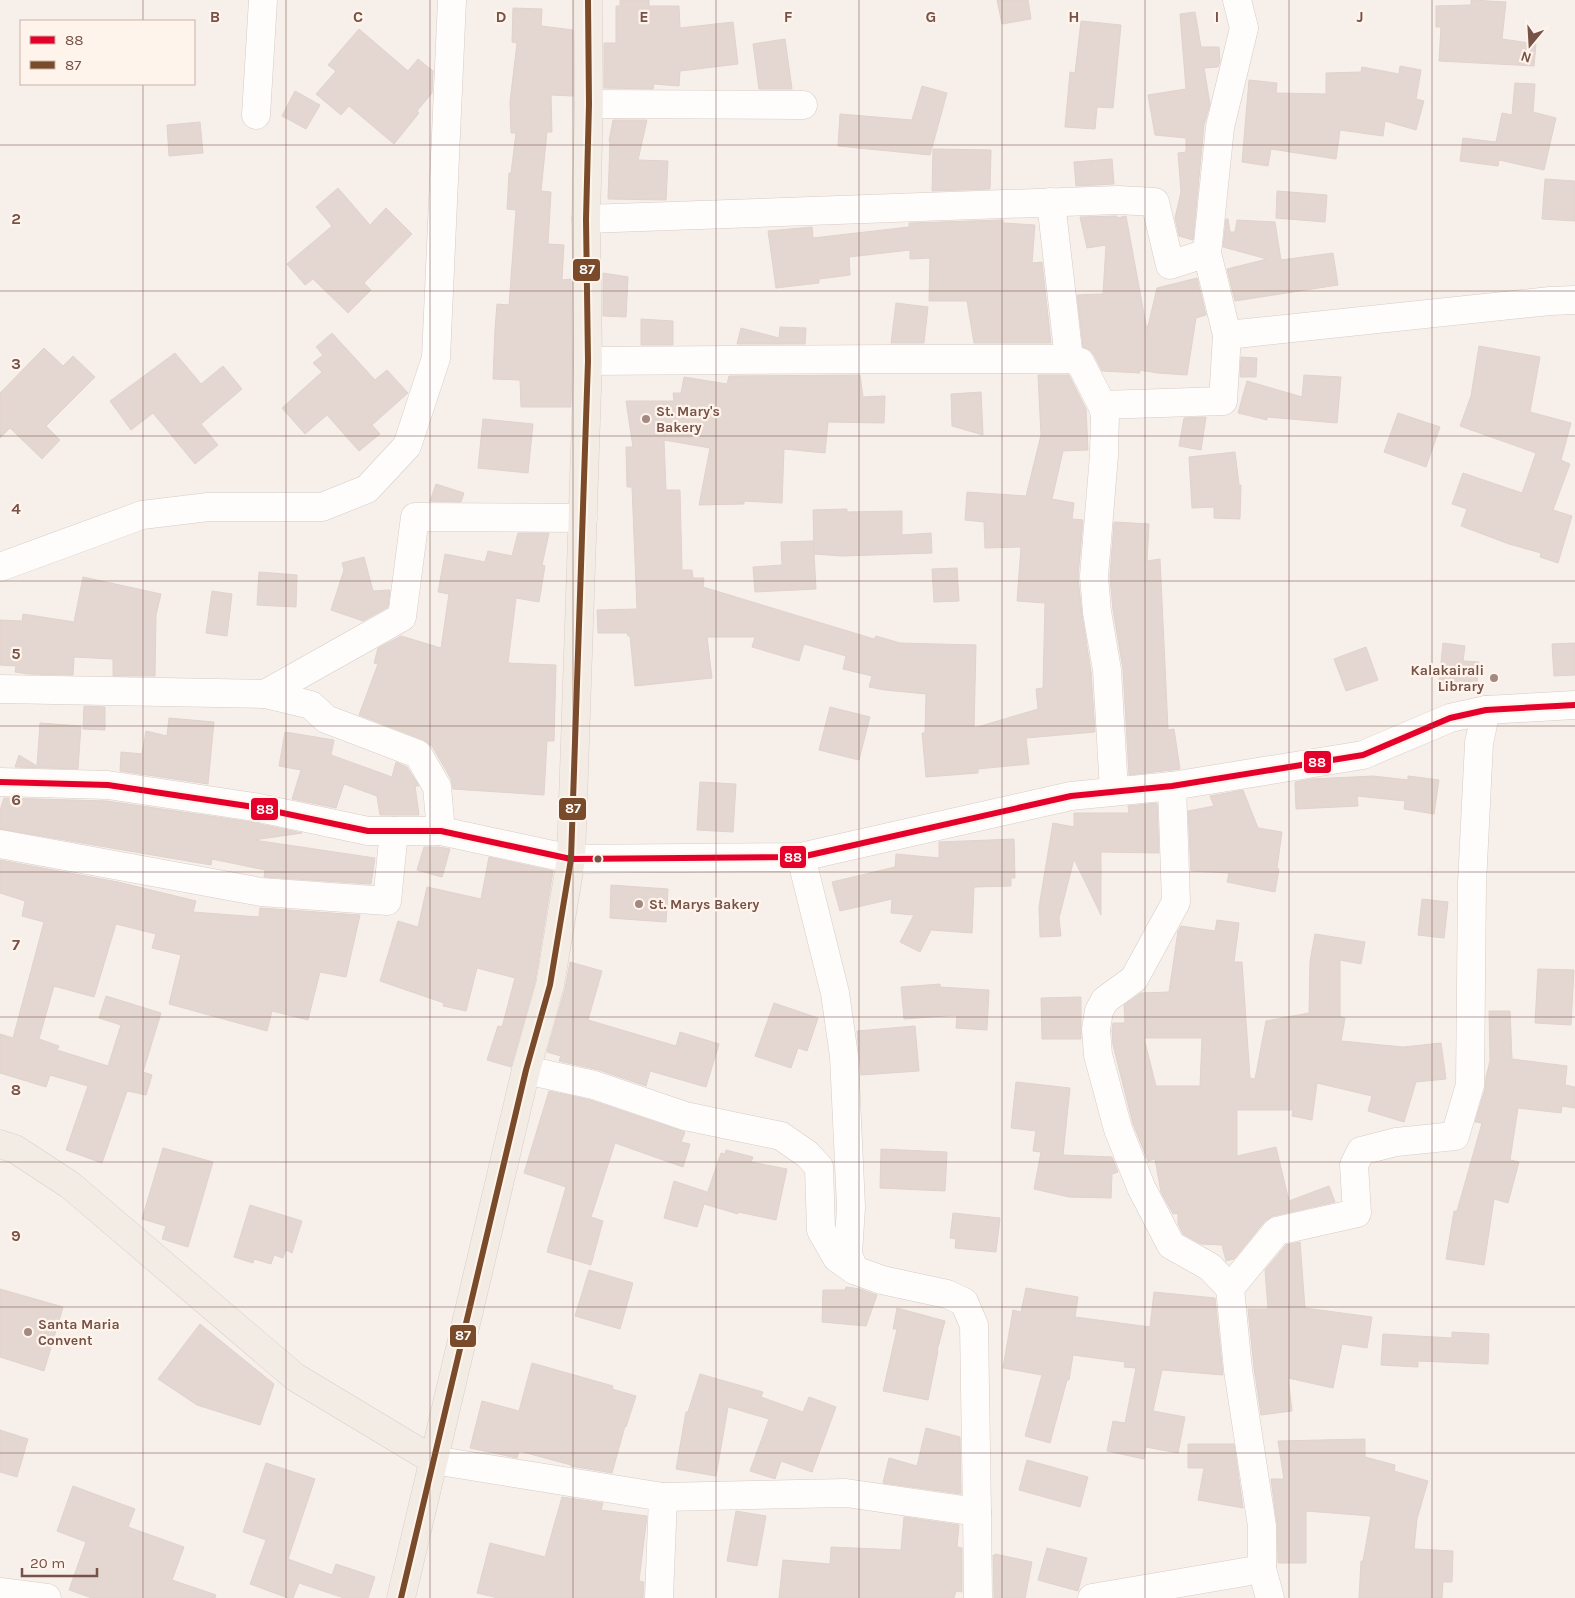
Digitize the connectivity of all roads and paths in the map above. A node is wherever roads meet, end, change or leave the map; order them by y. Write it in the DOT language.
graph roads {
  1 [pos="263,0"];
  2 [pos="452,0"];
  3 [pos="588,0"];
  4 [pos="1237,0"];
  5 [pos="589,104"];
  6 [pos="803,105"];
  7 [pos="256,115"];
  8 [pos="1051,202"];
  9 [pos="586,218"];
  10 [pos="1207,253"];
  11 [pos="1575,300"];
  12 [pos="1227,335"];
  13 [pos="1069,359"];
  14 [pos="588,361"];
  15 [pos="1102,406"];
  16 [pos="583,518"];
  17 [pos="0,566"];
  18 [pos="0,689"];
  19 [pos="265,694"];
  20 [pos="1575,705"];
  21 [pos="1486,710"];
  22 [pos="0,782"];
  23 [pos="1172,786"];
  24 [pos="1114,791"];
  25 [pos="394,831"];
  26 [pos="441,832"];
  27 [pos="0,844"];
  28 [pos="802,857"];
  29 [pos="571,859"];
  30 [pos="526,1070"];
  31 [pos="0,1144"];
  32 [pos="854,1270"];
  33 [pos="1230,1288"];
  34 [pos="433,1460"];
  35 [pos="663,1497"];
  36 [pos="978,1512"];
  37 [pos="1262,1569"];
  38 [pos="0,1592"];
  39 [pos="47,1598"];
  40 [pos="401,1598"];
  41 [pos="659,1598"];
  42 [pos="978,1598"];
  43 [pos="1092,1598"];
  44 [pos="1270,1598"];
  1 -- 7 [label="street"];
  2 -- 17 [label="street"];
  3 -- 5 [label="main road"];
  4 -- 10 [label="street"];
  5 -- 6 [label="street"];
  5 -- 9 [label="main road"];
  8 -- 9 [label="street"];
  8 -- 10 [label="street"];
  8 -- 13 [label="street"];
  9 -- 14 [label="main road"];
  10 -- 12 [label="street"];
  11 -- 12 [label="street"];
  12 -- 15 [label="street"];
  13 -- 14 [label="street"];
  13 -- 15 [label="street"];
  14 -- 16 [label="main road"];
  15 -- 24 [label="street"];
  16 -- 19 [label="street"];
  16 -- 29 [label="main road"];
  18 -- 19 [label="street"];
  19 -- 26 [label="street"];
  20 -- 21 [label="street"];
  21 -- 23 [label="street"];
  21 -- 33 [label="street"];
  22 -- 25 [label="street"];
  23 -- 24 [label="street"];
  23 -- 33 [label="street"];
  24 -- 28 [label="street"];
  25 -- 26 [label="street"];
  25 -- 27 [label="street"];
  26 -- 29 [label="street"];
  28 -- 29 [label="street"];
  28 -- 32 [label="street"];
  29 -- 30 [label="main road"];
  30 -- 32 [label="street"];
  30 -- 34 [label="main road"];
  31 -- 34 [label="main road"];
  32 -- 36 [label="street"];
  33 -- 37 [label="street"];
  34 -- 35 [label="street"];
  34 -- 40 [label="main road"];
  35 -- 36 [label="street"];
  35 -- 41 [label="street"];
  36 -- 42 [label="street"];
  37 -- 43 [label="street"];
  37 -- 44 [label="street"];
  38 -- 39 [label="street"];
}
